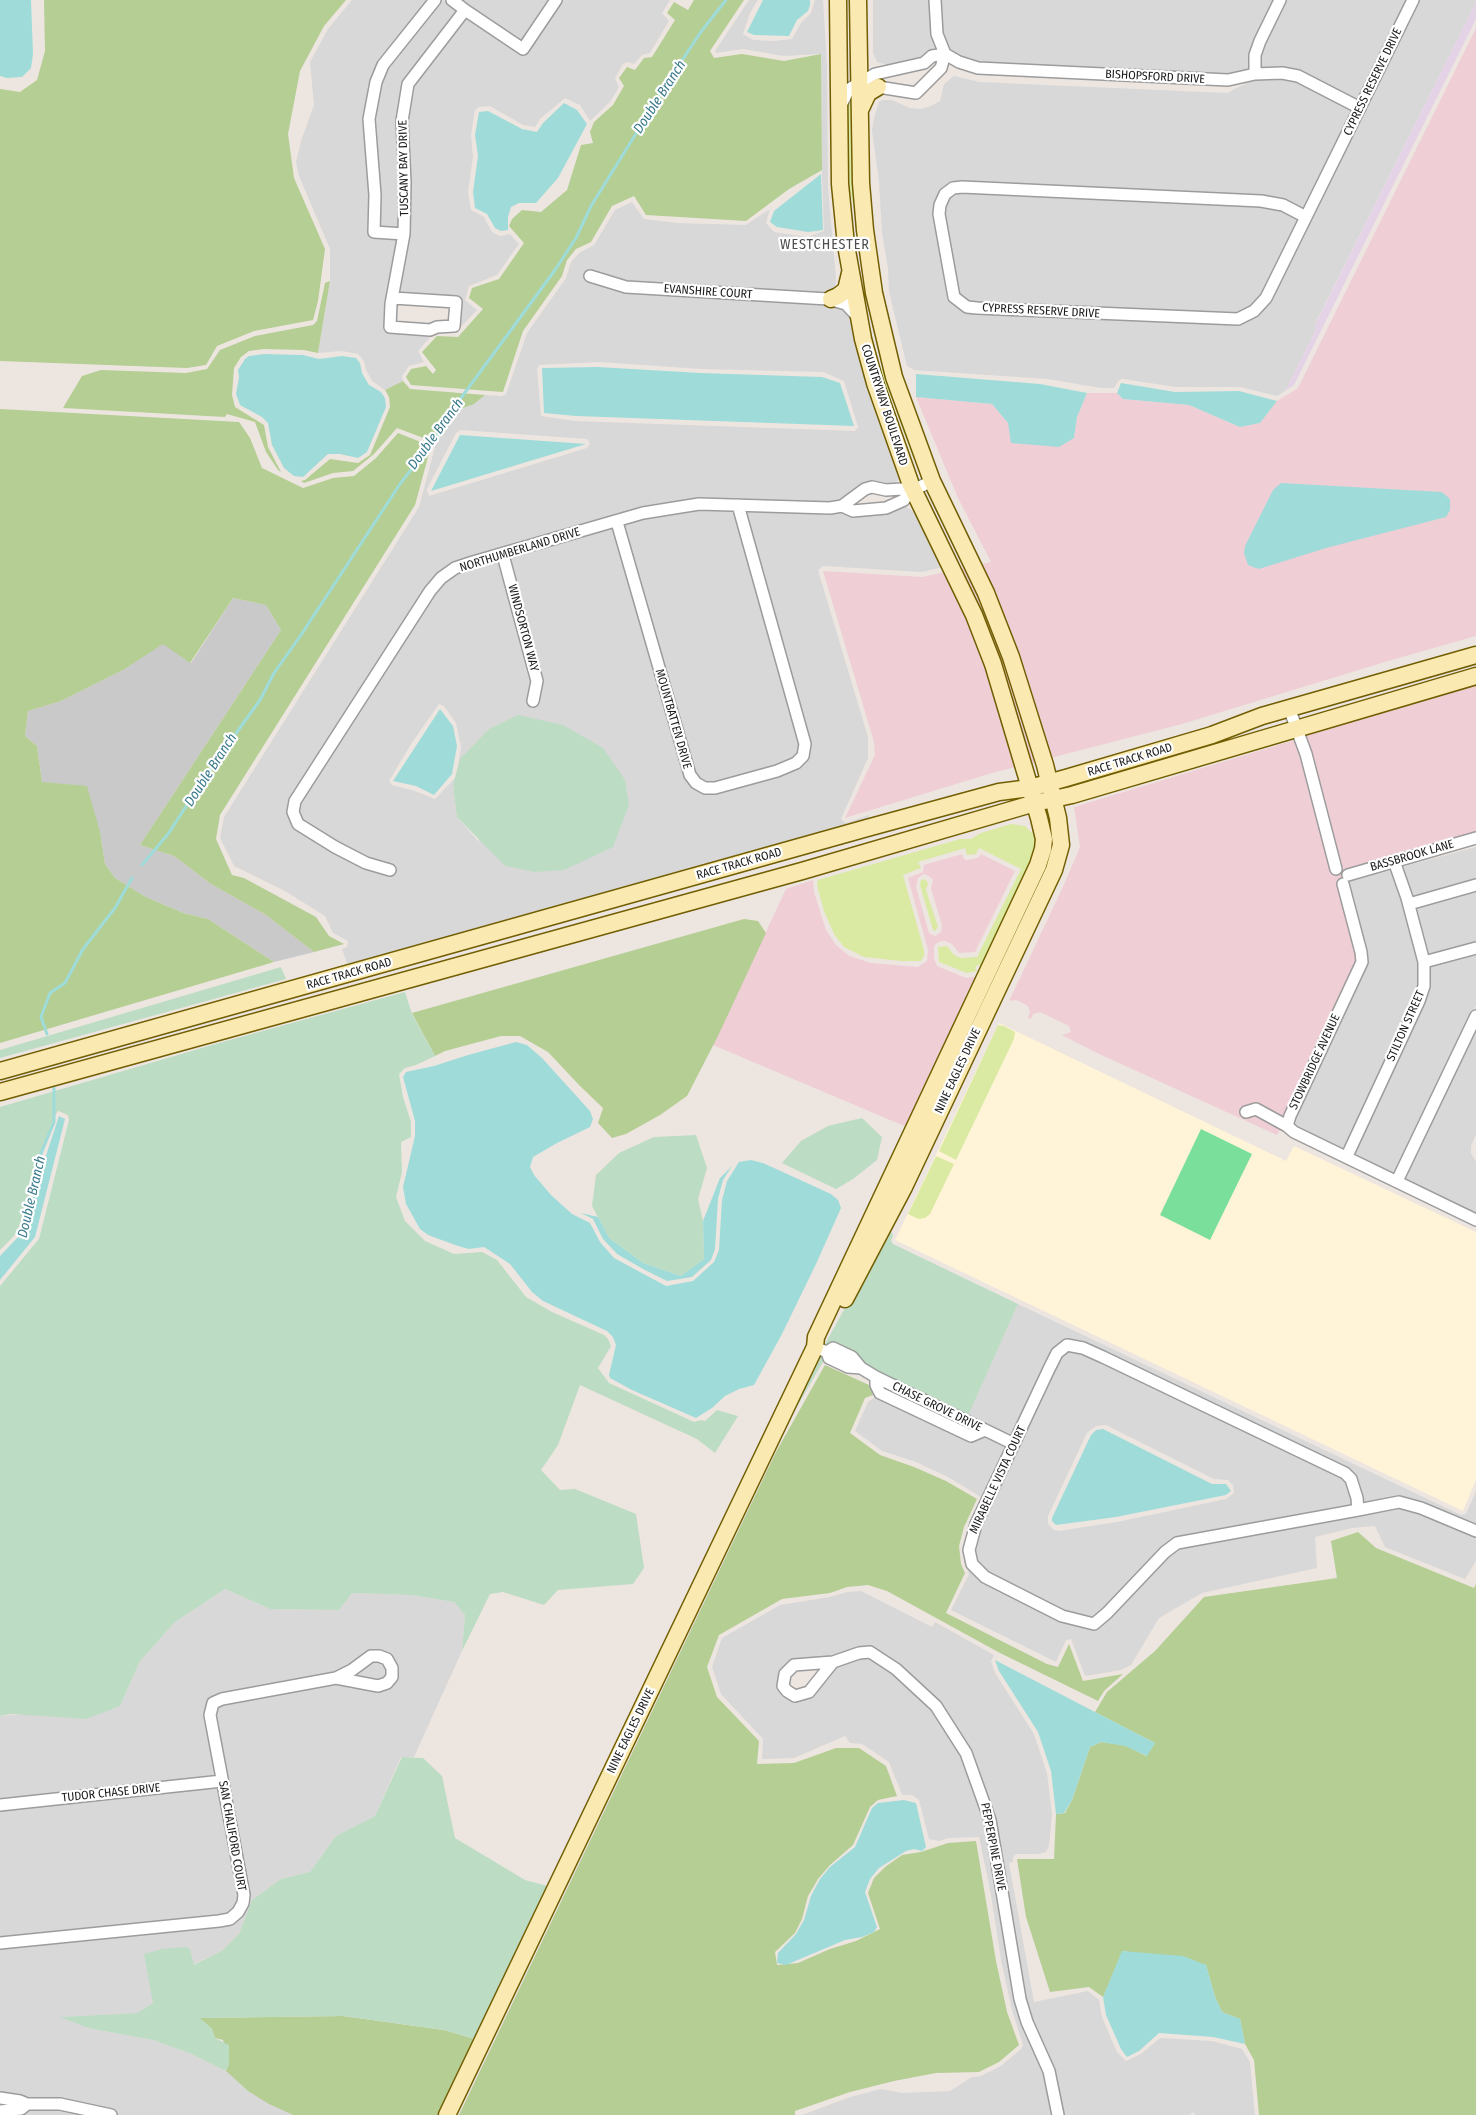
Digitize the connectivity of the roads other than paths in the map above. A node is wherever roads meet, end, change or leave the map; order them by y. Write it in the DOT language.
graph roads {
  1 [pos="436,0"];
  2 [pos="452,0"];
  3 [pos="556,0"];
  4 [pos="838,0"];
  5 [pos="845,0"];
  6 [pos="858,0"];
  7 [pos="935,0"];
  8 [pos="1280,0"];
  9 [pos="1413,0"];
  10 [pos="465,10"];
  11 [pos="860,53"];
  12 [pos="945,54"];
  13 [pos="1255,74"];
  14 [pos="877,80"];
  15 [pos="860,82"];
  16 [pos="1360,108"];
  17 [pos="840,109"];
  18 [pos="860,113"];
  19 [pos="1306,218"];
  20 [pos="404,234"];
  21 [pos="850,271"];
  22 [pos="590,276"];
  23 [pos="872,277"];
  24 [pos="854,296"];
  25 [pos="393,298"];
  26 [pos="829,299"];
  27 [pos="859,319"];
  28 [pos="869,362"];
  29 [pos="898,389"];
  30 [pos="932,482"];
  31 [pos="911,491"];
  32 [pos="738,505"];
  33 [pos="842,506"];
  34 [pos="617,522"];
  35 [pos="503,555"];
  36 [pos="988,598"];
  37 [pos="1476,655"];
  38 [pos="1476,676"];
  39 [pos="534,701"];
  40 [pos="1289,708"];
  41 [pos="1296,729"];
  42 [pos="1049,783"];
  43 [pos="1032,795"];
  44 [pos="1053,799"];
  45 [pos="866,828"];
  46 [pos="1476,838"];
  47 [pos="770,856"];
  48 [pos="1394,861"];
  49 [pos="1336,869"];
  50 [pos="390,870"];
  51 [pos="802,870"];
  52 [pos="1345,879"];
  53 [pos="1476,886"];
  54 [pos="1409,904"];
  55 [pos="1476,948"];
  56 [pos="1424,962"];
  57 [pos="305,986"];
  58 [pos="312,1006"];
  59 [pos="1476,1016"];
  60 [pos="0,1071"];
  61 [pos="0,1092"];
  62 [pos="1251,1111"];
  63 [pos="1287,1126"];
  64 [pos="1347,1156"];
  65 [pos="1397,1181"];
  66 [pos="884,1210"];
  67 [pos="1476,1220"];
  68 [pos="821,1349"];
  69 [pos="1014,1444"];
  70 [pos="1358,1510"];
  71 [pos="1476,1531"];
  72 [pos="832,1662"];
  73 [pos="336,1678"];
  74 [pos="222,1781"];
  75 [pos="0,1805"];
  76 [pos="0,1943"];
  77 [pos="0,2098"];
  78 [pos="26,2104"];
  79 [pos="0,2111"];
  80 [pos="111,2115"];
  81 [pos="447,2115"];
  82 [pos="1058,2115"];
  1 -- 20 [label="street, TUSCANY BAY DRIVE"];
  2 -- 10 [label="street"];
  3 -- 10 [label="street"];
  4 -- 17 [label="street, COUNTRYWAY BOULEVARD"];
  5 -- 15 [label="street"];
  6 -- 11 [label="street, COUNTRYWAY BOULEVARD"];
  7 -- 12 [label="street"];
  8 -- 13 [label="street"];
  9 -- 16 [label="street, CYPRESS RESERVE DRIVE"];
  10 -- 20 [label="street, TUSCANY BAY DRIVE"];
  11 -- 14 [label="street"];
  11 -- 15 [label="street, COUNTRYWAY BOULEVARD"];
  12 -- 13 [label="street, BISHOPSFORD DRIVE"];
  12 -- 14 [label="street"];
  12 -- 14 [label="street"];
  13 -- 16 [label="street, BISHOPSFORD DRIVE"];
  14 -- 15 [label="street"];
  14 -- 18 [label="street"];
  15 -- 17 [label="street"];
  15 -- 18 [label="street, COUNTRYWAY BOULEVARD"];
  16 -- 19 [label="street, CYPRESS RESERVE DRIVE"];
  17 -- 21 [label="street, COUNTRYWAY BOULEVARD"];
  18 -- 23 [label="street, COUNTRYWAY BOULEVARD"];
  19 -- 19 [label="street, CYPRESS RESERVE DRIVE"];
  20 -- 25 [label="street, TUSCANY BAY DRIVE"];
  21 -- 24 [label="street, COUNTRYWAY BOULEVARD"];
  21 -- 26 [label="street"];
  22 -- 26 [label="street, EVANSHIRE COURT"];
  23 -- 24 [label="street"];
  23 -- 29 [label="street, COUNTRYWAY BOULEVARD"];
  24 -- 26 [label="street, EVANSHIRE COURT"];
  24 -- 27 [label="street, COUNTRYWAY BOULEVARD"];
  24 -- 29 [label="street"];
  25 -- 25 [label="street, TUSCANY BAY DRIVE"];
  26 -- 27 [label="street, EVANSHIRE COURT"];
  27 -- 28 [label="street, COUNTRYWAY BOULEVARD"];
  28 -- 30 [label="street"];
  28 -- 31 [label="street, COUNTRYWAY BOULEVARD"];
  29 -- 30 [label="street, COUNTRYWAY BOULEVARD"];
  30 -- 31 [label="street, NORTHUMBERLAND DRIVE"];
  30 -- 36 [label="street, COUNTRYWAY BOULEVARD"];
  31 -- 33 [label="street, NORTHUMBERLAND DRIVE"];
  31 -- 33 [label="street, NORTHUMBERLAND DRIVE"];
  31 -- 36 [label="street"];
  31 -- 43 [label="street, COUNTRYWAY BOULEVARD"];
  32 -- 33 [label="street, NORTHUMBERLAND DRIVE"];
  32 -- 34 [label="street, NORTHUMBERLAND DRIVE"];
  32 -- 34 [label="street, MOUNTBATTEN DRIVE"];
  34 -- 35 [label="street, NORTHUMBERLAND DRIVE"];
  35 -- 39 [label="street, WINDSORTON WAY"];
  35 -- 50 [label="street, NORTHUMBERLAND DRIVE"];
  36 -- 42 [label="street, COUNTRYWAY BOULEVARD"];
  37 -- 40 [label="street, RACE TRACK ROAD"];
  38 -- 41 [label="street, RACE TRACK ROAD"];
  40 -- 41 [label="street"];
  40 -- 42 [label="street, RACE TRACK ROAD"];
  41 -- 44 [label="street, RACE TRACK ROAD"];
  41 -- 49 [label="street"];
  42 -- 43 [label="street, RACE TRACK ROAD"];
  42 -- 44 [label="street, NINE EAGLES DRIVE"];
  43 -- 44 [label="street, RACE TRACK ROAD"];
  43 -- 45 [label="street, RACE TRACK ROAD"];
  43 -- 51 [label="street, RACE TRACK ROAD"];
  43 -- 66 [label="street, NINE EAGLES DRIVE"];
  44 -- 66 [label="street, NINE EAGLES DRIVE"];
  45 -- 47 [label="street, RACE TRACK ROAD"];
  45 -- 51 [label="street"];
  46 -- 48 [label="street, BASSBROOK LANE"];
  47 -- 51 [label="street"];
  47 -- 57 [label="street, RACE TRACK ROAD"];
  48 -- 52 [label="street, BASSBROOK LANE"];
  48 -- 54 [label="street, STILTON STREET"];
  51 -- 58 [label="street, RACE TRACK ROAD"];
  52 -- 63 [label="street, STOWBRIDGE AVENUE"];
  53 -- 54 [label="street"];
  54 -- 56 [label="street, STILTON STREET"];
  55 -- 56 [label="street"];
  56 -- 64 [label="street, STILTON STREET"];
  57 -- 58 [label="street"];
  57 -- 60 [label="street, RACE TRACK ROAD"];
  58 -- 61 [label="street, RACE TRACK ROAD"];
  59 -- 65 [label="street"];
  62 -- 63 [label="street"];
  63 -- 64 [label="street, STOWBRIDGE AVENUE"];
  64 -- 65 [label="street, STOWBRIDGE AVENUE"];
  65 -- 67 [label="street, STOWBRIDGE AVENUE"];
  66 -- 68 [label="street, NINE EAGLES DRIVE"];
  68 -- 69 [label="street, CHASE GROVE DRIVE"];
  68 -- 81 [label="street, NINE EAGLES DRIVE"];
  69 -- 70 [label="street, MIRABELLE VISTA COURT"];
  69 -- 70 [label="street, MIRABELLE VISTA COURT"];
  70 -- 71 [label="street, MIRABELLE VISTA COURT"];
  72 -- 82 [label="street, PEPPERPINE DRIVE"];
  73 -- 74 [label="street, SAN CHALIFORD COURT"];
  74 -- 75 [label="street, TUDOR CHASE DRIVE"];
  74 -- 76 [label="street, SAN CHALIFORD COURT"];
  77 -- 78 [label="street"];
  78 -- 79 [label="street"];
  78 -- 80 [label="street"];
}
